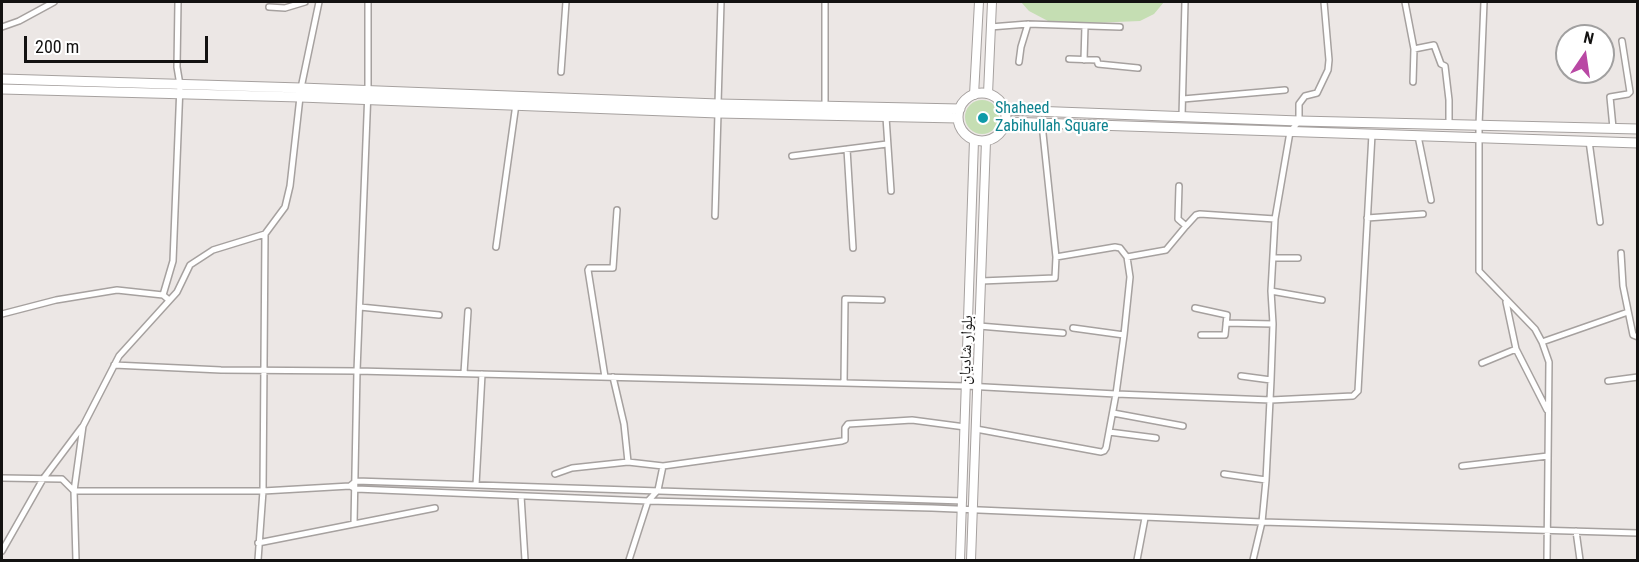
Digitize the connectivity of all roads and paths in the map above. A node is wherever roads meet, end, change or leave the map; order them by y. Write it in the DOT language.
graph roads {
  1 [pos="54,2"];
  2 [pos="178,2"];
  3 [pos="304,2"];
  4 [pos="319,2"];
  5 [pos="368,2"];
  6 [pos="566,2"];
  7 [pos="721,2"];
  8 [pos="825,2"];
  9 [pos="979,2"];
  10 [pos="992,2"];
  11 [pos="1185,2"];
  12 [pos="1324,2"];
  13 [pos="1405,2"];
  14 [pos="1484,2"];
  15 [pos="269,7"];
  16 [pos="1028,24"];
  17 [pos="1085,26"];
  18 [pos="2,27"];
  19 [pos="990,27"];
  20 [pos="1120,27"];
  21 [pos="1622,41"];
  22 [pos="1414,49"];
  23 [pos="1069,59"];
  24 [pos="1084,60"];
  25 [pos="1019,62"];
  26 [pos="1138,68"];
  27 [pos="561,72"];
  28 [pos="2,79"];
  29 [pos="1413,82"];
  30 [pos="2,89"];
  31 [pos="180,90"];
  32 [pos="1285,90"];
  33 [pos="300,92"];
  34 [pos="988,94"];
  35 [pos="367,95"];
  36 [pos="974,95"];
  37 [pos="1183,99"];
  38 [pos="516,104"];
  39 [pos="825,106"];
  40 [pos="718,108"];
  41 [pos="1005,110"];
  42 [pos="959,113"];
  43 [pos="1182,116"];
  44 [pos="886,117"];
  45 [pos="1299,121"];
  46 [pos="1006,122"];
  47 [pos="1042,124"];
  48 [pos="1449,124"];
  49 [pos="1479,125"];
  50 [pos="1613,128"];
  51 [pos="1638,129"];
  52 [pos="1290,132"];
  53 [pos="1372,134"];
  54 [pos="1418,136"];
  55 [pos="1481,138"];
  56 [pos="974,140"];
  57 [pos="986,141"];
  58 [pos="1589,141"];
  59 [pos="1638,143"];
  60 [pos="888,144"];
  61 [pos="847,149"];
  62 [pos="792,156"];
  63 [pos="1179,186"];
  64 [pos="891,191"];
  65 [pos="1431,200"];
  66 [pos="617,210"];
  67 [pos="1423,214"];
  68 [pos="715,216"];
  69 [pos="1367,218"];
  70 [pos="1275,219"];
  71 [pos="1600,222"];
  72 [pos="1186,226"];
  73 [pos="265,234"];
  74 [pos="496,247"];
  75 [pos="854,248"];
  76 [pos="1621,253"];
  77 [pos="1056,257"];
  78 [pos="1127,257"];
  79 [pos="1273,258"];
  80 [pos="1298,258"];
  81 [pos="981,281"];
  82 [pos="1271,291"];
  83 [pos="163,296"];
  84 [pos="169,300"];
  85 [pos="882,300"];
  86 [pos="1322,300"];
  87 [pos="1506,300"];
  88 [pos="360,307"];
  89 [pos="1195,308"];
  90 [pos="468,311"];
  91 [pos="1628,312"];
  92 [pos="2,314"];
  93 [pos="439,315"];
  94 [pos="1226,323"];
  95 [pos="1273,324"];
  96 [pos="979,326"];
  97 [pos="1073,328"];
  98 [pos="1063,333"];
  99 [pos="1124,335"];
  100 [pos="1201,335"];
  101 [pos="1638,337"];
  102 [pos="1542,342"];
  103 [pos="1516,350"];
  104 [pos="1482,363"];
  105 [pos="114,365"];
  106 [pos="265,370"];
  107 [pos="357,371"];
  108 [pos="464,374"];
  109 [pos="482,374"];
  110 [pos="1241,376"];
  111 [pos="605,377"];
  112 [pos="613,377"];
  113 [pos="1638,377"];
  114 [pos="1271,380"];
  115 [pos="1608,381"];
  116 [pos="844,382"];
  117 [pos="966,386"];
  118 [pos="977,386"];
  119 [pos="1116,394"];
  120 [pos="1271,400"];
  121 [pos="1548,412"];
  122 [pos="1113,413"];
  123 [pos="83,426"];
  124 [pos="1183,426"];
  125 [pos="965,427"];
  126 [pos="976,429"];
  127 [pos="1109,432"];
  128 [pos="1156,438"];
  129 [pos="1548,456"];
  130 [pos="628,462"];
  131 [pos="663,466"];
  132 [pos="1462,466"];
  133 [pos="555,474"];
  134 [pos="1224,474"];
  135 [pos="2,478"];
  136 [pos="44,479"];
  137 [pos="1266,480"];
  138 [pos="356,481"];
  139 [pos="477,485"];
  140 [pos="353,487"];
  141 [pos="658,490"];
  142 [pos="74,491"];
  143 [pos="263,491"];
  144 [pos="521,496"];
  145 [pos="648,501"];
  146 [pos="963,505"];
  147 [pos="435,508"];
  148 [pos="973,510"];
  149 [pos="1145,518"];
  150 [pos="1262,522"];
  151 [pos="354,524"];
  152 [pos="1548,530"];
  153 [pos="1576,531"];
  154 [pos="1638,533"];
  155 [pos="258,543"];
  156 [pos="2,551"];
  157 [pos="76,561"];
  158 [pos="258,561"];
  159 [pos="525,561"];
  160 [pos="629,561"];
  161 [pos="960,561"];
  162 [pos="970,561"];
  163 [pos="1137,561"];
  164 [pos="1253,561"];
  165 [pos="1547,561"];
  166 [pos="1580,561"];
  1 -- 18 [label="street"];
  2 -- 31 [label="street"];
  3 -- 15 [label="street"];
  4 -- 33 [label="street"];
  5 -- 35 [label="street"];
  6 -- 27 [label="street"];
  7 -- 40 [label="street"];
  8 -- 39 [label="street"];
  9 -- 36 [label="main road"];
  10 -- 19 [label="main road"];
  11 -- 37 [label="street"];
  12 -- 45 [label="street"];
  13 -- 22 [label="street"];
  14 -- 49 [label="street"];
  16 -- 17 [label="street"];
  16 -- 19 [label="street"];
  16 -- 25 [label="street"];
  17 -- 20 [label="street"];
  17 -- 24 [label="street"];
  19 -- 34 [label="main road"];
  21 -- 50 [label="street"];
  22 -- 29 [label="street"];
  22 -- 48 [label="street"];
  23 -- 24 [label="street"];
  24 -- 26 [label="street"];
  28 -- 31 [label="highway"];
  30 -- 31 [label="highway"];
  31 -- 33 [label="highway"];
  31 -- 83 [label="street"];
  32 -- 37 [label="street"];
  33 -- 35 [label="highway"];
  33 -- 73 [label="street"];
  34 -- 36 [label="highway"];
  34 -- 41 [label="highway"];
  35 -- 38 [label="highway"];
  35 -- 40 [label="highway"];
  35 -- 88 [label="street"];
  36 -- 42 [label="highway"];
  37 -- 43 [label="street"];
  38 -- 40 [label="highway"];
  38 -- 74 [label="street"];
  39 -- 40 [label="highway"];
  39 -- 42 [label="highway"];
  40 -- 44 [label="highway"];
  40 -- 68 [label="street"];
  41 -- 43 [label="highway"];
  41 -- 46 [label="highway"];
  42 -- 44 [label="highway"];
  42 -- 56 [label="highway"];
  43 -- 45 [label="highway"];
  44 -- 60 [label="street"];
  45 -- 48 [label="highway"];
  45 -- 52 [label="street"];
  46 -- 47 [label="highway"];
  46 -- 57 [label="highway"];
  47 -- 52 [label="highway"];
  47 -- 77 [label="street"];
  48 -- 49 [label="highway"];
  49 -- 50 [label="highway"];
  49 -- 55 [label="street"];
  50 -- 51 [label="highway"];
  52 -- 53 [label="highway"];
  52 -- 70 [label="street"];
  53 -- 54 [label="highway"];
  53 -- 69 [label="street"];
  54 -- 55 [label="highway"];
  54 -- 65 [label="street"];
  55 -- 58 [label="highway"];
  55 -- 87 [label="street"];
  56 -- 57 [label="highway"];
  56 -- 117 [label="main road, بلوار شادیان"];
  57 -- 81 [label="main road, بلوار شادیان"];
  58 -- 59 [label="highway"];
  58 -- 71 [label="street"];
  60 -- 61 [label="street"];
  60 -- 64 [label="street"];
  61 -- 62 [label="street"];
  61 -- 75 [label="street"];
  63 -- 72 [label="street"];
  66 -- 111 [label="street"];
  67 -- 69 [label="street"];
  69 -- 120 [label="street"];
  70 -- 72 [label="street"];
  70 -- 79 [label="street"];
  72 -- 78 [label="street"];
  73 -- 84 [label="street"];
  73 -- 106 [label="street"];
  76 -- 91 [label="street"];
  77 -- 78 [label="street"];
  77 -- 81 [label="street"];
  78 -- 99 [label="street"];
  79 -- 80 [label="street"];
  79 -- 82 [label="street"];
  81 -- 96 [label="main road, بلوار شادیان"];
  82 -- 86 [label="street"];
  82 -- 95 [label="street"];
  83 -- 84 [label="street"];
  83 -- 92 [label="street"];
  84 -- 105 [label="street"];
  85 -- 116 [label="street"];
  87 -- 102 [label="street"];
  87 -- 103 [label="street"];
  88 -- 93 [label="street"];
  88 -- 107 [label="street"];
  89 -- 94 [label="street"];
  90 -- 108 [label="street"];
  91 -- 101 [label="street"];
  91 -- 102 [label="street"];
  94 -- 95 [label="street"];
  94 -- 100 [label="street"];
  95 -- 114 [label="street"];
  96 -- 98 [label="street"];
  96 -- 118 [label="main road, بلوار شادیان"];
  97 -- 99 [label="street"];
  99 -- 119 [label="street"];
  102 -- 121 [label="street"];
  103 -- 104 [label="street"];
  103 -- 121 [label="street"];
  105 -- 106 [label="street"];
  105 -- 123 [label="street"];
  106 -- 107 [label="street"];
  106 -- 143 [label="street"];
  107 -- 108 [label="street"];
  107 -- 138 [label="street"];
  108 -- 109 [label="street"];
  109 -- 111 [label="street"];
  109 -- 139 [label="street"];
  110 -- 114 [label="street"];
  111 -- 112 [label="street"];
  112 -- 116 [label="street"];
  112 -- 130 [label="street"];
  113 -- 115 [label="street"];
  114 -- 120 [label="street"];
  116 -- 117 [label="street"];
  117 -- 118 [label="street"];
  117 -- 125 [label="main road, بلوار شادیان"];
  118 -- 119 [label="street"];
  118 -- 126 [label="main road, بلوار شادیان"];
  119 -- 120 [label="street"];
  119 -- 122 [label="street"];
  120 -- 137 [label="street"];
  121 -- 129 [label="street"];
  122 -- 124 [label="street"];
  122 -- 127 [label="street"];
  123 -- 136 [label="street"];
  123 -- 142 [label="street"];
  125 -- 131 [label="street"];
  125 -- 146 [label="main road, بلوار شادیان"];
  126 -- 127 [label="street"];
  126 -- 148 [label="main road, بلوار شادیان"];
  127 -- 128 [label="street"];
  129 -- 132 [label="street"];
  129 -- 152 [label="street"];
  130 -- 131 [label="street"];
  130 -- 133 [label="street"];
  131 -- 141 [label="street"];
  134 -- 137 [label="street"];
  135 -- 136 [label="street"];
  136 -- 142 [label="street"];
  136 -- 156 [label="street"];
  137 -- 150 [label="street"];
  138 -- 139 [label="street"];
  138 -- 140 [label="street"];
  139 -- 141 [label="street"];
  140 -- 143 [label="street"];
  140 -- 144 [label="street"];
  140 -- 151 [label="street"];
  141 -- 145 [label="street"];
  141 -- 146 [label="street"];
  142 -- 143 [label="street"];
  142 -- 157 [label="street"];
  143 -- 155 [label="street"];
  144 -- 145 [label="street"];
  144 -- 159 [label="street"];
  145 -- 146 [label="street"];
  145 -- 160 [label="street"];
  146 -- 148 [label="street"];
  146 -- 161 [label="main road, بلوار شادیان"];
  147 -- 151 [label="street"];
  148 -- 149 [label="street"];
  148 -- 162 [label="main road, بلوار شادیان"];
  149 -- 150 [label="street"];
  149 -- 163 [label="street"];
  150 -- 152 [label="street"];
  150 -- 164 [label="street"];
  151 -- 155 [label="street"];
  152 -- 153 [label="street"];
  152 -- 165 [label="street"];
  153 -- 154 [label="street"];
  153 -- 166 [label="street"];
  155 -- 158 [label="street"];
}
